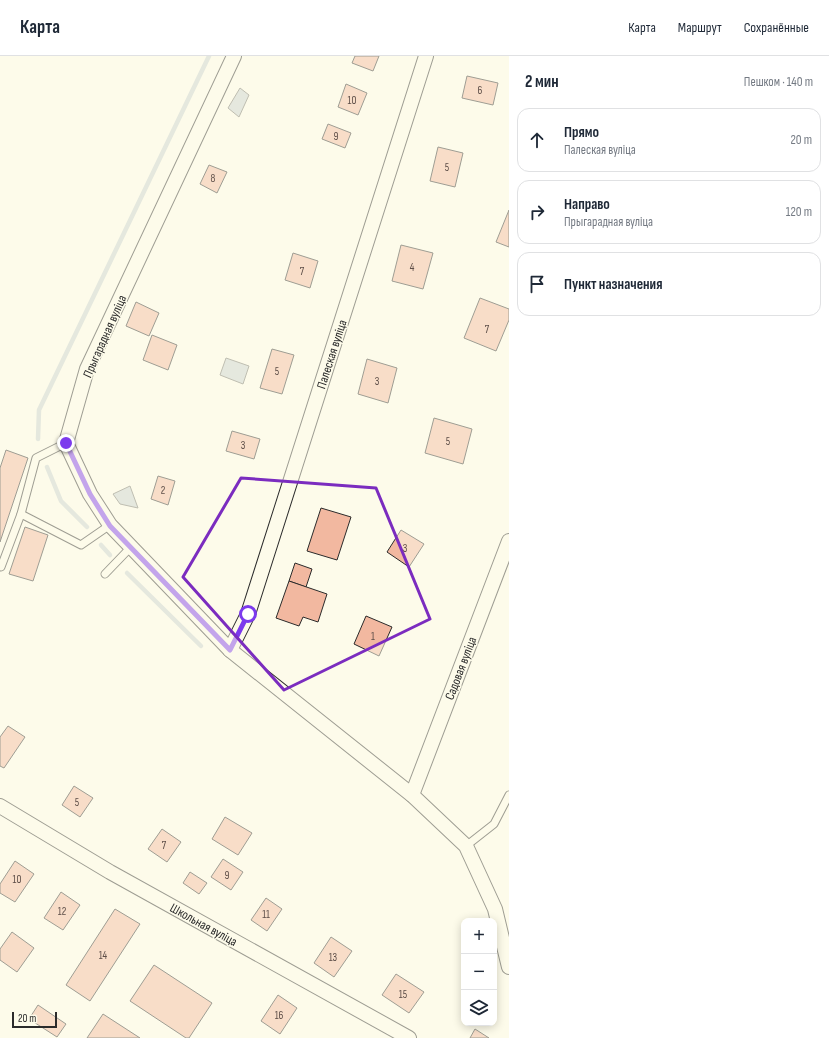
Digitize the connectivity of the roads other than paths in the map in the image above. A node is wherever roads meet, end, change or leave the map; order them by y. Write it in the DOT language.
graph roads {
  1 [pos="234,56"];
  2 [pos="426,56"];
  3 [pos="66,443"];
  4 [pos="21,514"];
  5 [pos="110,526"];
  6 [pos="509,541"];
  7 [pos="130,548"];
  8 [pos="1,567"];
  9 [pos="105,574"];
  10 [pos="230,650"];
  11 [pos="412,795"];
  12 [pos="509,796"];
  13 [pos="0,806"];
  14 [pos="466,846"];
  15 [pos="509,966"];
  16 [pos="409,1038"];
  1 -- 3 [label="street, Прыгарадная вуліца"];
  2 -- 10 [label="street, Палеская вуліца"];
  3 -- 4 [label="lane"];
  3 -- 5 [label="street"];
  4 -- 5 [label="lane"];
  4 -- 8 [label="lane"];
  5 -- 7 [label="street"];
  6 -- 11 [label="street, Садовая вуліца"];
  7 -- 9 [label="lane"];
  7 -- 10 [label="street"];
  10 -- 11 [label="street"];
  11 -- 14 [label="street"];
  12 -- 14 [label="lane"];
  13 -- 16 [label="street, Школьная вуліца"];
  14 -- 15 [label="street"];
}
